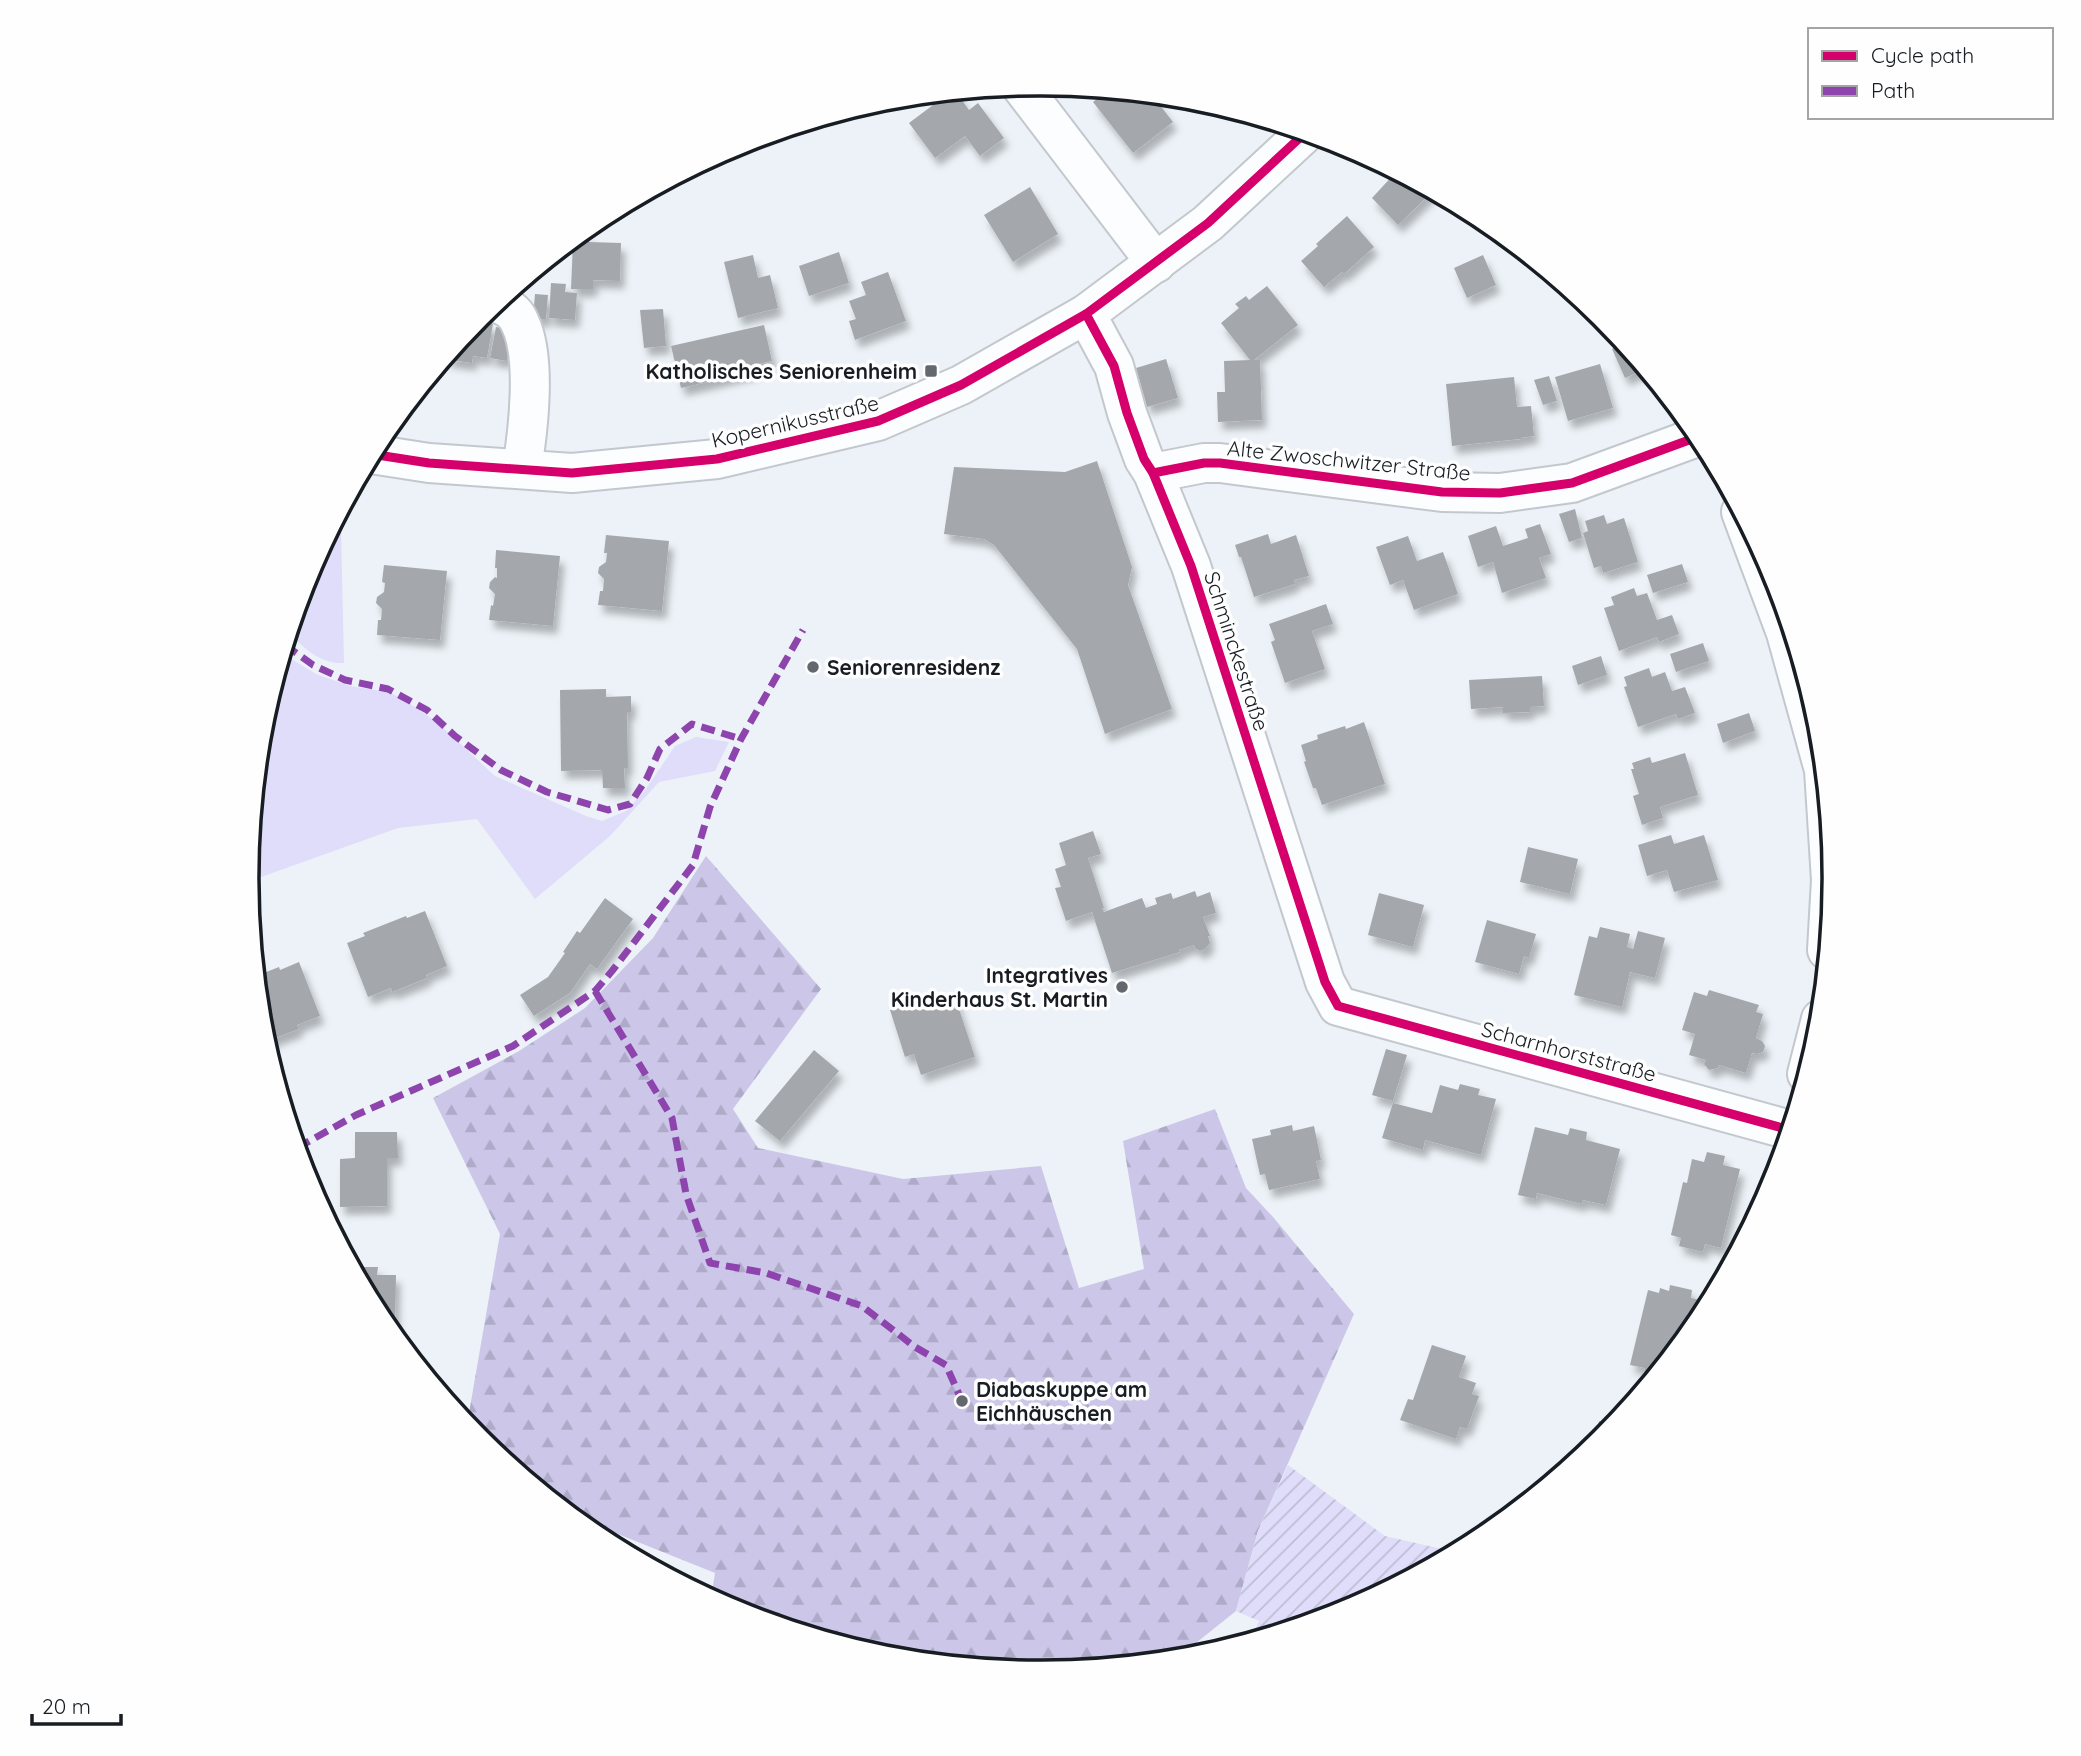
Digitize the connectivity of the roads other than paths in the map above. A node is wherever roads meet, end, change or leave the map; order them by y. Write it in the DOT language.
graph roads {
  1 [pos="1029,96"];
  2 [pos="1297,140"];
  3 [pos="1156,263"];
  4 [pos="507,307"];
  5 [pos="1086,314"];
  6 [pos="1688,440"];
  7 [pos="383,456"];
  8 [pos="522,469"];
  9 [pos="1153,473"];
  10 [pos="1338,1006"];
  11 [pos="1781,1128"];
  1 -- 3 [label="street"];
  2 -- 3 [label="street, Kopernikusstraße"];
  3 -- 5 [label="street, Kopernikusstraße"];
  4 -- 8 [label="street"];
  5 -- 8 [label="street, Kopernikusstraße"];
  5 -- 9 [label="street, Schminckestraße"];
  6 -- 9 [label="street, Alte Zwoschwitzer Straße"];
  7 -- 8 [label="street, Kopernikusstraße"];
  9 -- 10 [label="street, Schminckestraße"];
  10 -- 11 [label="street, Scharnhorststraße"];
}
